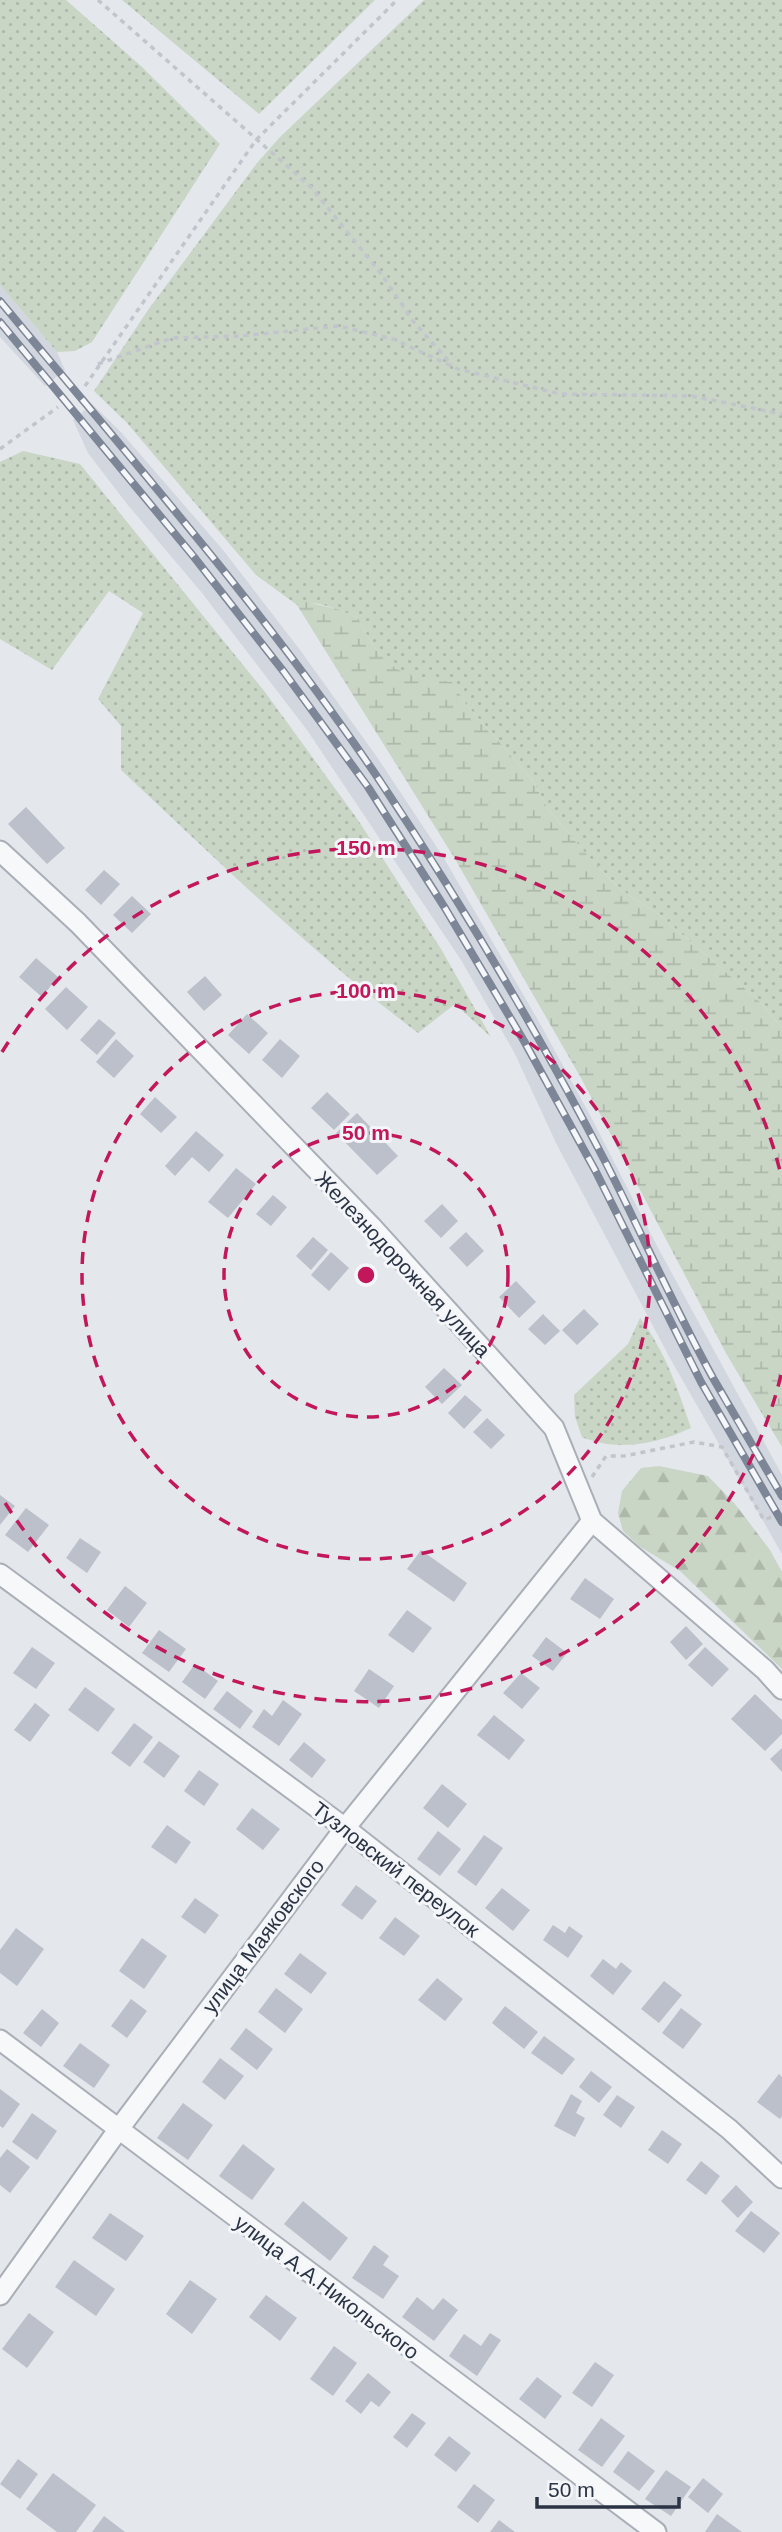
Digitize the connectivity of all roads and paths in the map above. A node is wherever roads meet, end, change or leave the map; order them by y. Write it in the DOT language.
graph roads {
  1 [pos="98,0"];
  2 [pos="397,0"];
  3 [pos="256,140"];
  4 [pos="99,365"];
  5 [pos="453,367"];
  6 [pos="85,386"];
  7 [pos="58,407"];
  8 [pos="782,414"];
  9 [pos="0,449"];
  10 [pos="0,851"];
  11 [pos="579,1490"];
  12 [pos="782,1513"];
  13 [pos="592,1521"];
  14 [pos="0,1574"];
  15 [pos="782,1689"];
  16 [pos="345,1828"];
  17 [pos="0,2040"];
  18 [pos="118,2130"];
  19 [pos="782,2178"];
  20 [pos="0,2295"];
  21 [pos="656,2532"];
  1 -- 3 [label="path"];
  2 -- 3 [label="path"];
  3 -- 4 [label="path"];
  3 -- 5 [label="path"];
  4 -- 5 [label="path"];
  4 -- 6 [label="path"];
  5 -- 8 [label="path"];
  7 -- 9 [label="path"];
  10 -- 11 [label="street, Железнодорожная улица"];
  11 -- 12 [label="path"];
  11 -- 13 [label="street, Железнодорожная улица"];
  13 -- 15 [label="street, Железнодорожная улица"];
  13 -- 16 [label="street, улица Маяковского"];
  14 -- 16 [label="street, Тузловский переулок"];
  16 -- 18 [label="street, улица Маяковского"];
  16 -- 19 [label="street, Тузловский переулок"];
  17 -- 18 [label="street, улица А.А.Никольского"];
  18 -- 20 [label="street, улица Маяковского"];
  18 -- 21 [label="street, улица А.А.Никольского"];
}
